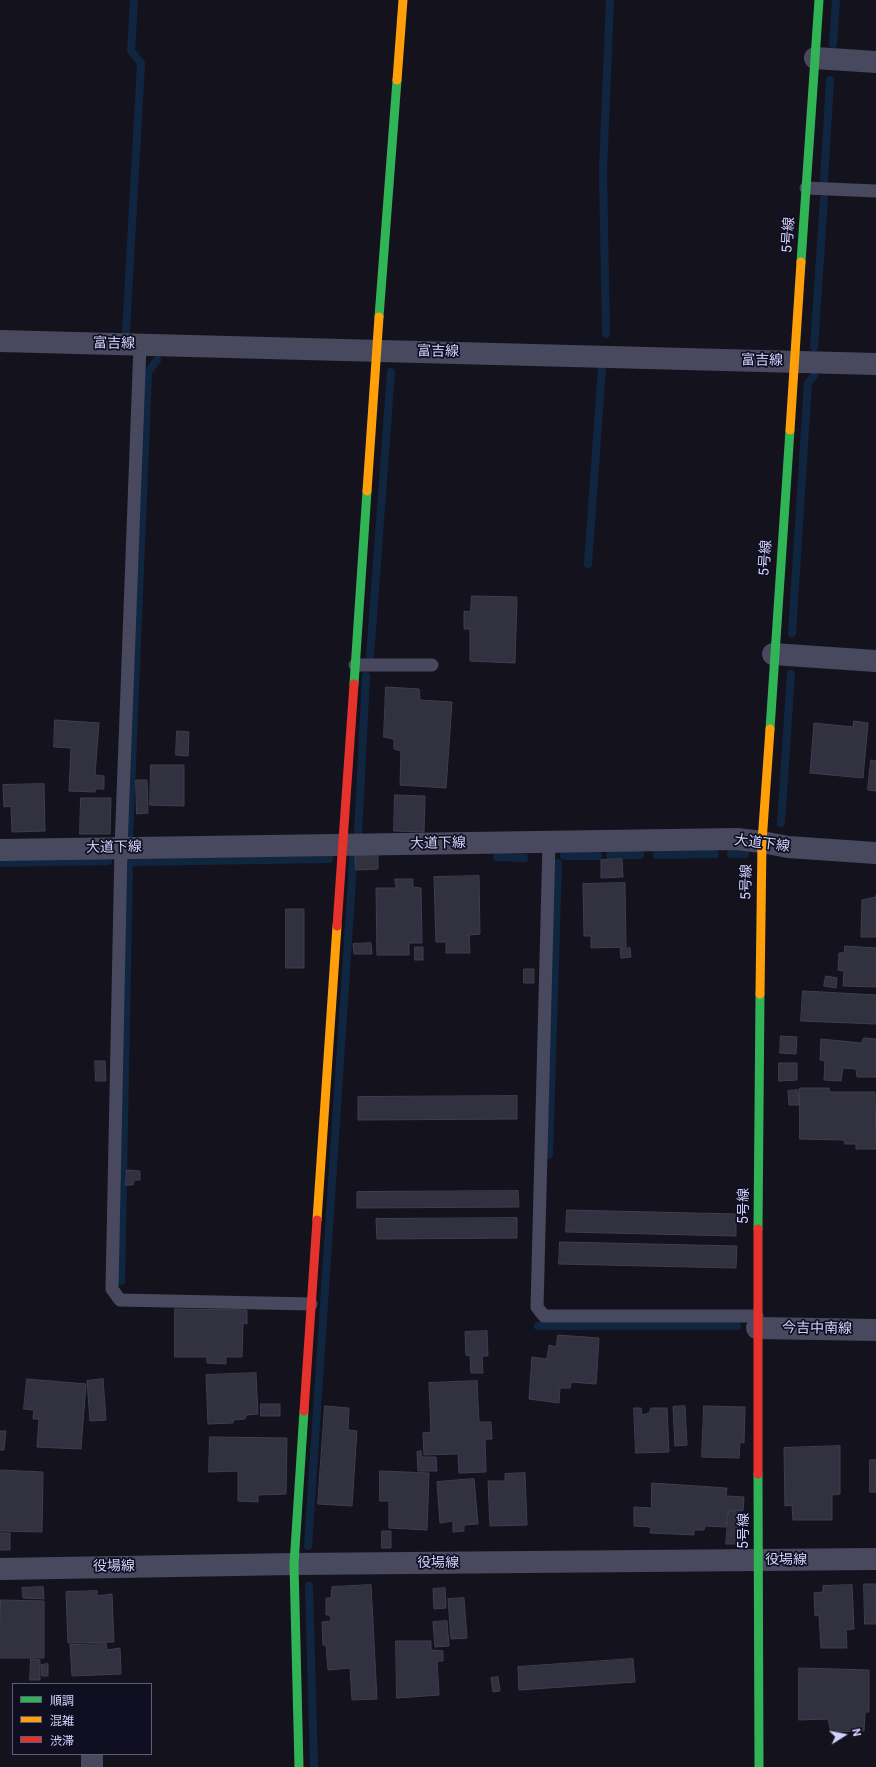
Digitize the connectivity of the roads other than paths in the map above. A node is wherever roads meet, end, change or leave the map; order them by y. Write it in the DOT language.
graph roads {
  1 [pos="403,0"];
  2 [pos="819,0"];
  3 [pos="815,58"];
  4 [pos="876,62"];
  5 [pos="806,188"];
  6 [pos="876,191"];
  7 [pos="0,341"];
  8 [pos="140,345"];
  9 [pos="376,351"];
  10 [pos="793,362"];
  11 [pos="876,364"];
  12 [pos="773,654"];
  13 [pos="876,661"];
  14 [pos="355,665"];
  15 [pos="432,665"];
  16 [pos="762,842"];
  17 [pos="548,843"];
  18 [pos="343,846"];
  19 [pos="121,848"];
  20 [pos="0,850"];
  21 [pos="876,853"];
  22 [pos="311,1304"];
  23 [pos="757,1322"];
  24 [pos="876,1330"];
  25 [pos="876,1559"];
  26 [pos="758,1560"];
  27 [pos="294,1564"];
  28 [pos="0,1569"];
  29 [pos="92,1755"];
  30 [pos="92,1767"];
  31 [pos="299,1767"];
  32 [pos="759,1767"];
  1 -- 9 [label="street"];
  2 -- 3 [label="street, 5号線"];
  3 -- 4 [label="street"];
  3 -- 5 [label="street, 5号線"];
  5 -- 6 [label="lane"];
  5 -- 10 [label="street, 5号線"];
  7 -- 8 [label="street, 富吉線"];
  8 -- 9 [label="street, 富吉線"];
  8 -- 19 [label="lane"];
  9 -- 10 [label="street, 富吉線"];
  9 -- 14 [label="street"];
  10 -- 11 [label="street, 富吉線"];
  10 -- 12 [label="street, 5号線"];
  12 -- 13 [label="street"];
  12 -- 16 [label="street, 5号線"];
  14 -- 15 [label="lane"];
  14 -- 18 [label="street"];
  16 -- 17 [label="street, 大道下線"];
  16 -- 21 [label="street, 大道下線"];
  16 -- 23 [label="street, 5号線"];
  17 -- 18 [label="street, 大道下線"];
  17 -- 23 [label="lane"];
  18 -- 19 [label="street, 大道下線"];
  18 -- 22 [label="street"];
  19 -- 20 [label="street, 大道下線"];
  19 -- 22 [label="lane"];
  22 -- 27 [label="street"];
  23 -- 24 [label="street, 今吉中南線"];
  23 -- 26 [label="street, 5号線"];
  25 -- 26 [label="street, 役場線"];
  26 -- 27 [label="street, 役場線"];
  26 -- 32 [label="street, 5号線"];
  27 -- 28 [label="street, 役場線"];
  27 -- 31 [label="street"];
  29 -- 30 [label="street"];
}
